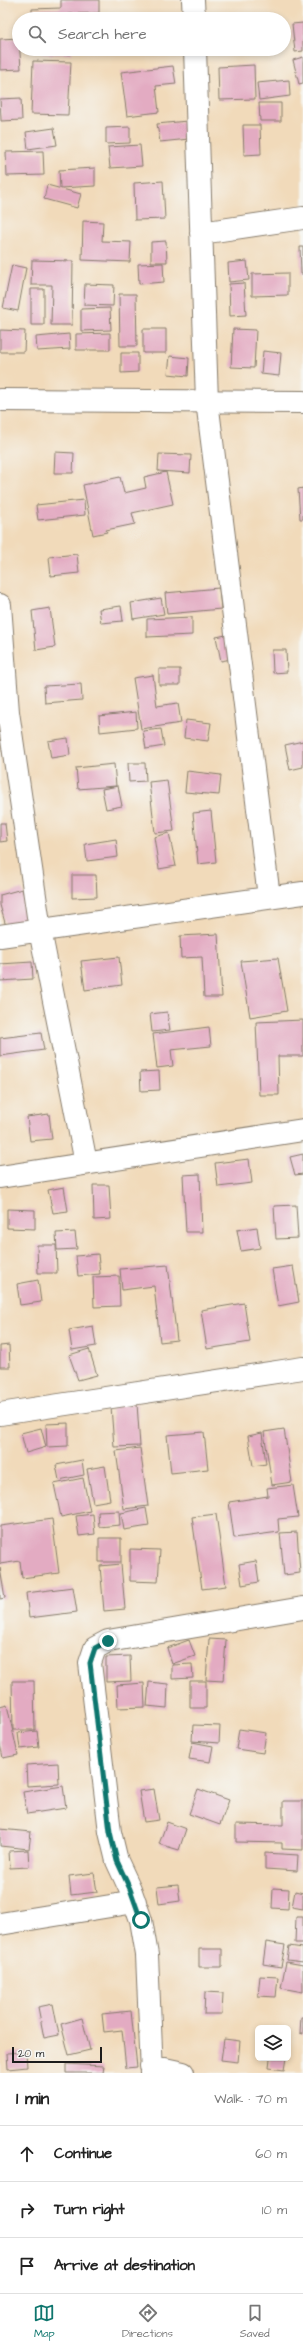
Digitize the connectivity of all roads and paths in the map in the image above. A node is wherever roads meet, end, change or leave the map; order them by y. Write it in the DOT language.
graph roads {
  1 [pos="193,0"];
  2 [pos="194,12"];
  3 [pos="195,56"];
  4 [pos="303,218"];
  5 [pos="201,233"];
  6 [pos="0,400"];
  7 [pos="207,401"];
  8 [pos="303,402"];
  9 [pos="0,605"];
  10 [pos="4,713"];
  11 [pos="303,893"];
  12 [pos="269,897"];
  13 [pos="40,930"];
  14 [pos="0,936"];
  15 [pos="303,1130"];
  16 [pos="86,1164"];
  17 [pos="0,1177"];
  18 [pos="303,1368"];
  19 [pos="0,1414"];
  20 [pos="303,1608"];
  21 [pos="135,1902"];
  22 [pos="0,1924"];
  23 [pos="151,2069"];
  24 [pos="183,2073"];
  1 -- 2 [label="street"];
  3 -- 5 [label="street"];
  4 -- 5 [label="street"];
  5 -- 7 [label="street"];
  6 -- 7 [label="street"];
  7 -- 8 [label="street"];
  7 -- 12 [label="street"];
  9 -- 10 [label="street"];
  10 -- 13 [label="street"];
  11 -- 12 [label="street"];
  12 -- 13 [label="street"];
  13 -- 14 [label="street"];
  13 -- 16 [label="street"];
  15 -- 16 [label="street"];
  16 -- 17 [label="street"];
  18 -- 19 [label="street"];
  20 -- 21 [label="street"];
  21 -- 22 [label="street"];
  21 -- 23 [label="street"];
  23 -- 24 [label="street"];
}
